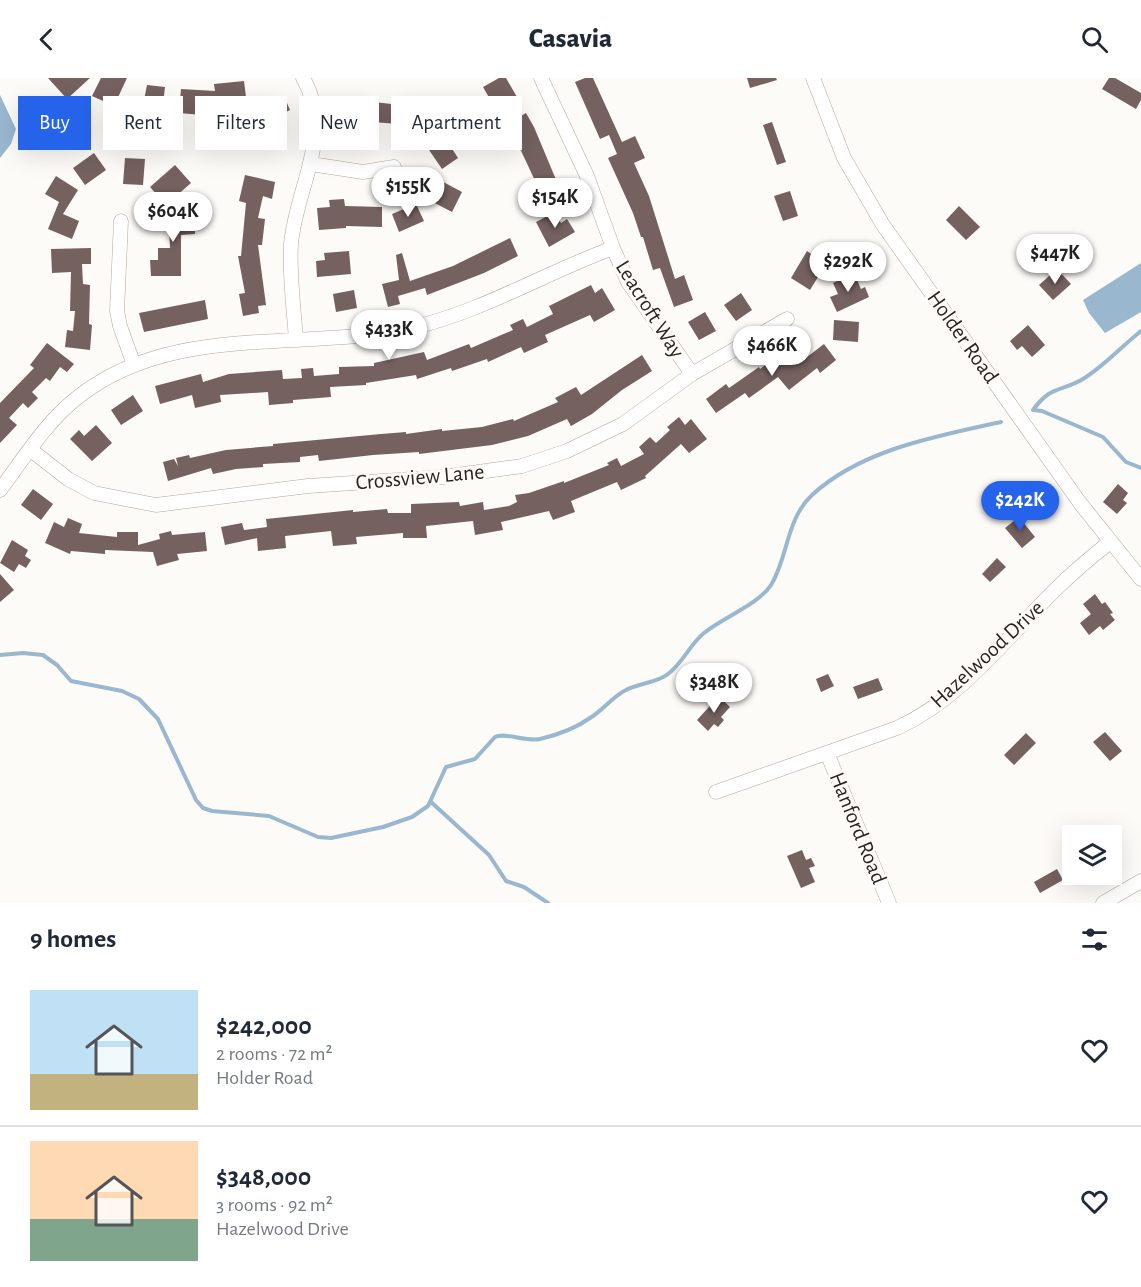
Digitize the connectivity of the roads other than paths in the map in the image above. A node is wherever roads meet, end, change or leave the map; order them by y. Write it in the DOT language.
graph roads {
  1 [pos="303,78"];
  2 [pos="541,78"];
  3 [pos="813,78"];
  4 [pos="311,164"];
  5 [pos="394,167"];
  6 [pos="121,221"];
  7 [pos="613,248"];
  8 [pos="787,319"];
  9 [pos="297,340"];
  10 [pos="134,365"];
  11 [pos="692,374"];
  12 [pos="31,450"];
  13 [pos="0,490"];
  14 [pos="1110,542"];
  15 [pos="1141,579"];
  16 [pos="827,753"];
  17 [pos="716,792"];
  18 [pos="1141,881"];
  19 [pos="889,903"];
  20 [pos="1103,903"];
  1 -- 4 [label="street"];
  2 -- 7 [label="street, Leacroft Way"];
  3 -- 14 [label="street, Holder Road"];
  4 -- 5 [label="street"];
  4 -- 9 [label="street"];
  6 -- 10 [label="street"];
  7 -- 9 [label="street"];
  7 -- 11 [label="street, Leacroft Way"];
  8 -- 11 [label="street, Crossview Lane"];
  9 -- 10 [label="street"];
  10 -- 12 [label="street"];
  11 -- 12 [label="street, Crossview Lane"];
  12 -- 13 [label="street"];
  14 -- 15 [label="street, Holder Road"];
  14 -- 16 [label="street, Hazelwood Drive"];
  16 -- 17 [label="street, Hazelwood Drive"];
  16 -- 19 [label="street, Hanford Road"];
  18 -- 20 [label="street"];
}
